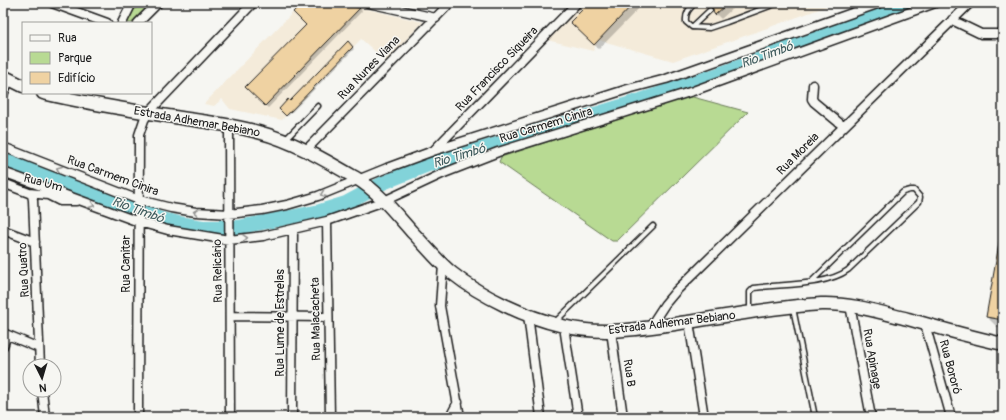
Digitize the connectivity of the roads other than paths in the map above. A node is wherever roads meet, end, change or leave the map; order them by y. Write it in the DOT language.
graph roads {
  1 [pos="52,3"];
  2 [pos="132,3"];
  3 [pos="158,3"];
  4 [pos="253,3"];
  5 [pos="368,3"];
  6 [pos="450,3"];
  7 [pos="577,3"];
  8 [pos="695,3"];
  9 [pos="778,3"];
  10 [pos="880,3"];
  11 [pos="935,3"];
  12 [pos="970,3"];
  13 [pos="710,10"];
  14 [pos="436,18"];
  15 [pos="952,20"];
  16 [pos="104,22"];
  17 [pos="122,22"];
  18 [pos="139,22"];
  19 [pos="692,28"];
  20 [pos="1003,34"];
  21 [pos="6,78"];
  22 [pos="22,86"];
  23 [pos="813,86"];
  24 [pos="51,94"];
  25 [pos="3,95"];
  26 [pos="66,96"];
  27 [pos="318,106"];
  28 [pos="148,113"];
  29 [pos="229,125"];
  30 [pos="843,126"];
  31 [pos="285,141"];
  32 [pos="3,147"];
  33 [pos="306,150"];
  34 [pos="434,152"];
  35 [pos="3,172"];
  36 [pos="362,181"];
  37 [pos="3,183"];
  38 [pos="29,193"];
  39 [pos="382,199"];
  40 [pos="78,200"];
  41 [pos="139,202"];
  42 [pos="229,217"];
  43 [pos="139,220"];
  44 [pos="328,221"];
  45 [pos="653,226"];
  46 [pos="293,230"];
  47 [pos="4,232"];
  48 [pos="229,237"];
  49 [pos="35,242"];
  50 [pos="443,265"];
  51 [pos="812,281"];
  52 [pos="850,305"];
  53 [pos="793,306"];
  54 [pos="751,313"];
  55 [pos="528,315"];
  56 [pos="230,316"];
  57 [pos="292,317"];
  58 [pos="328,317"];
  59 [pos="689,322"];
  60 [pos="926,324"];
  61 [pos="559,325"];
  62 [pos="650,327"];
  63 [pos="611,332"];
  64 [pos="5,334"];
  65 [pos="1003,344"];
  66 [pos="3,346"];
  67 [pos="39,348"];
  68 [pos="40,358"];
  69 [pos="43,398"];
  70 [pos="458,401"];
  71 [pos="45,417"];
  72 [pos="138,417"];
  73 [pos="230,417"];
  74 [pos="292,417"];
  75 [pos="330,417"];
  76 [pos="450,417"];
  77 [pos="460,417"];
  78 [pos="541,417"];
  79 [pos="578,417"];
  80 [pos="623,417"];
  81 [pos="704,417"];
  82 [pos="815,417"];
  83 [pos="871,417"];
  84 [pos="951,417"];
  1 -- 16 [label="street"];
  2 -- 17 [label="street"];
  3 -- 18 [label="street"];
  4 -- 28 [label="street"];
  5 -- 14 [label="street"];
  6 -- 14 [label="street, Rua Nunes Viana"];
  7 -- 34 [label="street, Rua Francisco Siqueira"];
  8 -- 19 [label="lane"];
  9 -- 19 [label="lane"];
  10 -- 34 [label="street, Rua Carmem Cinira"];
  11 -- 39 [label="street, Rua Carmem Cinira"];
  12 -- 15 [label="street, Rua Moreia"];
  13 -- 19 [label="lane"];
  14 -- 33 [label="street, Rua Nunes Viana"];
  15 -- 20 [label="street"];
  15 -- 30 [label="street, Rua Moreia"];
  21 -- 22 [label="main road"];
  21 -- 25 [label="street"];
  23 -- 30 [label="street"];
  24 -- 26 [label="main road, Estrada Adhemar Bebiano"];
  26 -- 28 [label="main road, Estrada Adhemar Bebiano"];
  27 -- 31 [label="lane"];
  28 -- 29 [label="main road, Estrada Adhemar Bebiano"];
  28 -- 41 [label="street, Rua Canitar"];
  29 -- 31 [label="main road, Estrada Adhemar Bebiano"];
  29 -- 42 [label="street, Rua Relicário"];
  30 -- 62 [label="street, Rua Moreia"];
  31 -- 33 [label="main road, Estrada Adhemar Bebiano"];
  41 -- 32 [label="street, Rua Carmem Cinira, one-way"];
  33 -- 36 [label="main road, Estrada Adhemar Bebiano"];
  34 -- 36 [label="street, Rua Carmem Cinira"];
  35 -- 40 [label="street, Rua Carmem Cinira"];
  36 -- 39 [label="main road, Estrada Adhemar Bebiano"];
  36 -- 42 [label="street, Rua Carmem Cinira, one-way"];
  37 -- 38 [label="street, Rua Um"];
  38 -- 40 [label="street, Rua Um"];
  38 -- 49 [label="street, Rua Quatro"];
  39 -- 44 [label="street, Rua Carmem Cinira"];
  39 -- 50 [label="main road, Estrada Adhemar Bebiano"];
  40 -- 43 [label="street, Rua Carmem Cinira, one-way"];
  42 -- 41 [label="street, Rua Carmem Cinira, one-way"];
  41 -- 43 [label="street, Rua Canitar"];
  42 -- 48 [label="street, Rua Relicário"];
  43 -- 48 [label="street, Rua Carmem Cinira"];
  43 -- 72 [label="street, Rua Canitar"];
  44 -- 46 [label="street, Rua Carmem Cinira"];
  44 -- 58 [label="street, Rua Malacacheta"];
  45 -- 61 [label="lane"];
  48 -- 46 [label="street, Rua Carmem Cinira, one-way"];
  46 -- 57 [label="street, Rua Lume de Estrelas"];
  47 -- 49 [label="street"];
  48 -- 56 [label="street, Rua Relicário"];
  49 -- 67 [label="street, Rua Quatro"];
  50 -- 55 [label="main road, Estrada Adhemar Bebiano"];
  50 -- 70 [label="street"];
  51 -- 51 [label="lane"];
  51 -- 54 [label="lane"];
  52 -- 53 [label="main road, Estrada Adhemar Bebiano"];
  52 -- 60 [label="main road, Estrada Adhemar Bebiano"];
  52 -- 83 [label="street, Rua Apinage"];
  53 -- 54 [label="main road, Estrada Adhemar Bebiano"];
  53 -- 82 [label="lane"];
  54 -- 59 [label="main road, Estrada Adhemar Bebiano"];
  55 -- 61 [label="main road, Estrada Adhemar Bebiano"];
  55 -- 78 [label="street"];
  56 -- 57 [label="street"];
  56 -- 73 [label="street, Rua Relicário"];
  57 -- 58 [label="street"];
  57 -- 74 [label="street, Rua Lume de Estrelas"];
  58 -- 75 [label="street, Rua Malacacheta"];
  59 -- 62 [label="main road, Estrada Adhemar Bebiano"];
  59 -- 81 [label="street"];
  60 -- 65 [label="main road, Estrada Adhemar Bebiano"];
  60 -- 84 [label="street, Rua Bororó"];
  61 -- 63 [label="main road, Estrada Adhemar Bebiano"];
  61 -- 79 [label="street"];
  62 -- 63 [label="main road, Estrada Adhemar Bebiano"];
  63 -- 80 [label="street, Rua B"];
  64 -- 66 [label="street"];
  64 -- 67 [label="street"];
  67 -- 68 [label="street, Rua Quatro"];
  69 -- 71 [label="street"];
  70 -- 76 [label="street"];
  70 -- 77 [label="street"];
}
